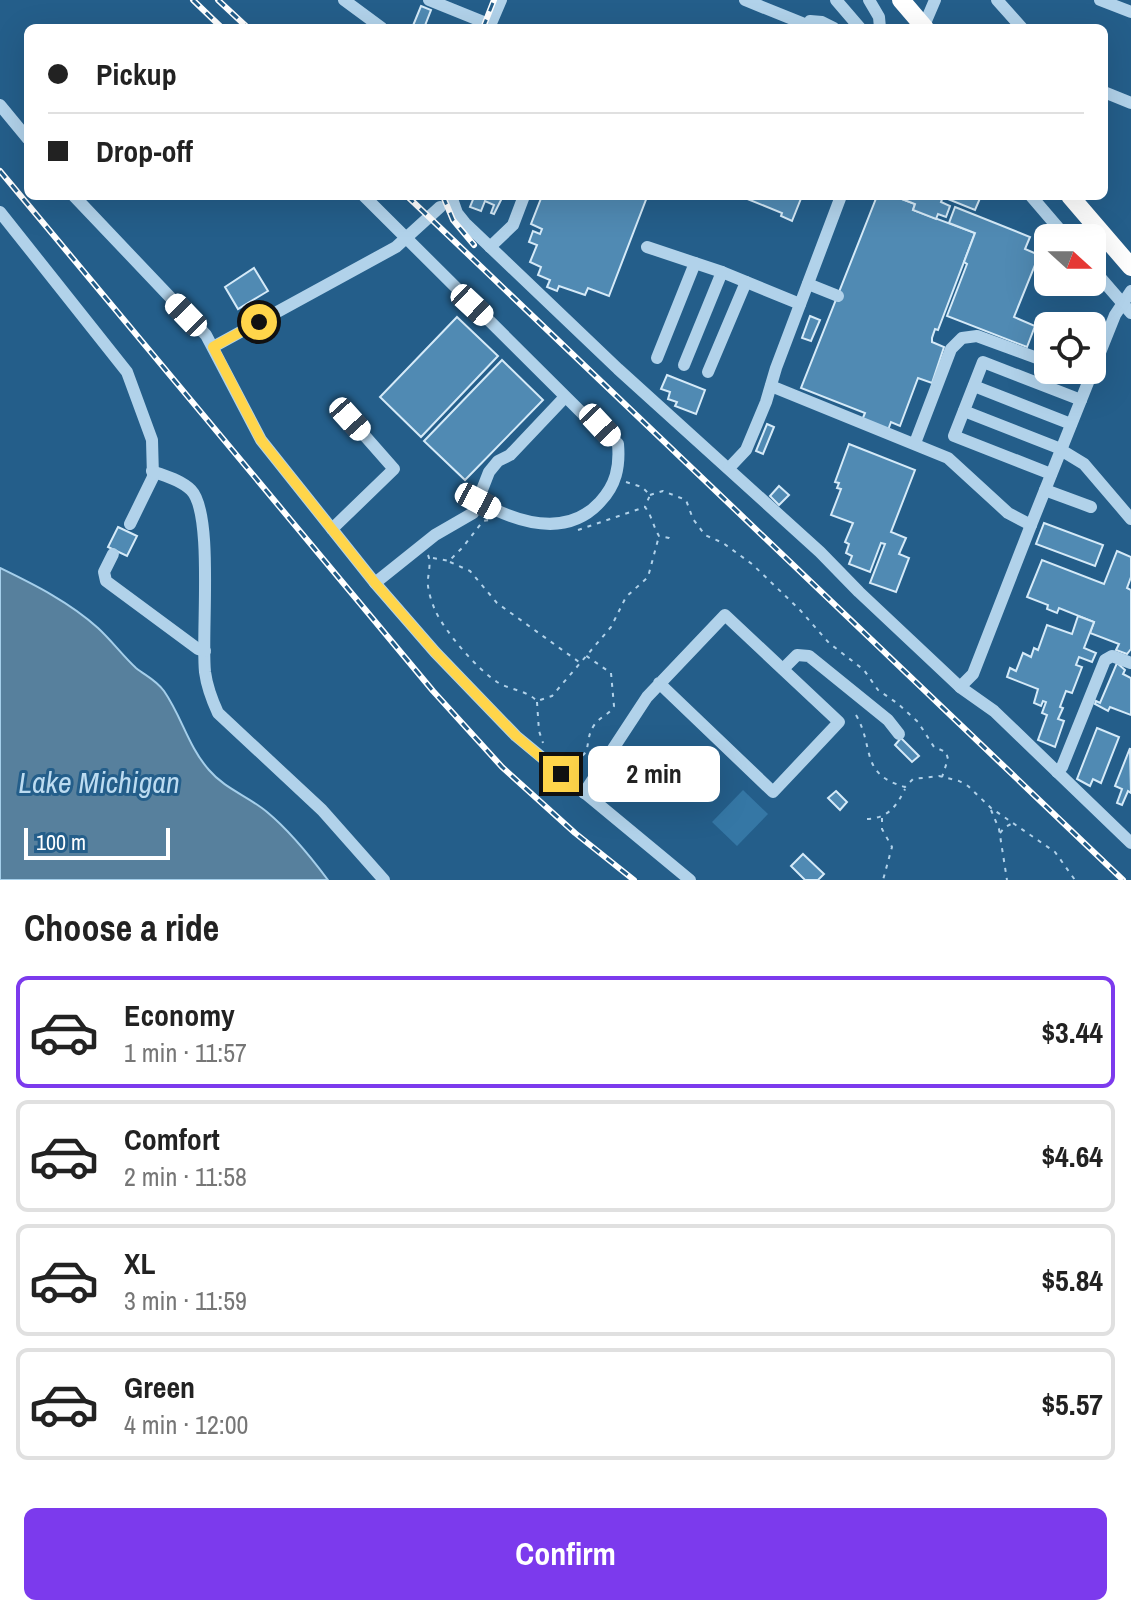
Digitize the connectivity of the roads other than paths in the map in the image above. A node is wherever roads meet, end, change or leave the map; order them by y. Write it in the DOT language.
graph roads {
  1 [pos="344,0"];
  2 [pos="429,0"];
  3 [pos="501,0"];
  4 [pos="745,0"];
  5 [pos="836,0"];
  6 [pos="869,0"];
  7 [pos="901,0"];
  8 [pos="935,0"];
  9 [pos="997,0"];
  10 [pos="1100,0"];
  11 [pos="1131,12"];
  12 [pos="377,24"];
  13 [pos="485,24"];
  14 [pos="491,24"];
  15 [pos="801,24"];
  16 [pos="857,24"];
  17 [pos="881,24"];
  18 [pos="921,24"];
  19 [pos="926,24"];
  20 [pos="1018,24"];
  21 [pos="1108,94"];
  22 [pos="1131,103"];
  23 [pos="0,105"];
  24 [pos="24,134"];
  25 [pos="80,200"];
  26 [pos="368,200"];
  27 [pos="522,200"];
  28 [pos="840,200"];
  29 [pos="1034,200"];
  30 [pos="1074,200"];
  31 [pos="448,202"];
  32 [pos="0,212"];
  33 [pos="1055,224"];
  34 [pos="407,238"];
  35 [pos="490,247"];
  36 [pos="647,247"];
  37 [pos="695,263"];
  38 [pos="1130,263"];
  39 [pos="722,272"];
  40 [pos="746,282"];
  41 [pos="808,284"];
  42 [pos="1106,284"];
  43 [pos="1131,291"];
  44 [pos="838,296"];
  45 [pos="800,304"];
  46 [pos="1127,308"];
  47 [pos="1106,337"];
  48 [pos="213,347"];
  49 [pos="1034,357"];
  50 [pos="657,358"];
  51 [pos="684,365"];
  52 [pos="708,372"];
  53 [pos="1087,384"];
  54 [pos="771,386"];
  55 [pos="974,386"];
  56 [pos="565,397"];
  57 [pos="1081,400"];
  58 [pos="964,411"];
  59 [pos="350,419"];
  60 [pos="1071,424"];
  61 [pos="915,443"];
  62 [pos="1061,450"];
  63 [pos="729,468"];
  64 [pos="152,471"];
  65 [pos="1051,474"];
  66 [pos="1045,490"];
  67 [pos="478,501"];
  68 [pos="1091,507"];
  69 [pos="1131,519"];
  70 [pos="130,524"];
  71 [pos="1031,525"];
  72 [pos="332,529"];
  73 [pos="113,554"];
  74 [pos="375,583"];
  75 [pos="205,651"];
  76 [pos="1131,663"];
  77 [pos="783,669"];
  78 [pos="659,683"];
  79 [pos="960,687"];
  80 [pos="899,734"];
  81 [pos="1057,772"];
  82 [pos="584,793"];
  83 [pos="1131,843"];
  84 [pos="384,880"];
  85 [pos="690,880"];
  1 -- 12 [label="street"];
  2 -- 13 [label="street"];
  3 -- 14 [label="street"];
  4 -- 15 [label="street"];
  5 -- 16 [label="street"];
  6 -- 17 [label="street"];
  7 -- 18 [label="highway"];
  8 -- 19 [label="street"];
  9 -- 20 [label="street"];
  10 -- 11 [label="street"];
  21 -- 22 [label="street"];
  23 -- 24 [label="street"];
  25 -- 48 [label="street"];
  26 -- 34 [label="street"];
  27 -- 35 [label="street"];
  28 -- 41 [label="street"];
  29 -- 33 [label="street"];
  30 -- 38 [label="highway"];
  31 -- 34 [label="street"];
  31 -- 35 [label="street"];
  32 -- 64 [label="street"];
  34 -- 48 [label="street"];
  34 -- 56 [label="street"];
  35 -- 63 [label="street"];
  36 -- 37 [label="street"];
  37 -- 39 [label="street"];
  37 -- 50 [label="street"];
  39 -- 40 [label="street"];
  39 -- 51 [label="street"];
  40 -- 45 [label="street"];
  40 -- 52 [label="street"];
  41 -- 44 [label="street"];
  41 -- 45 [label="street"];
  42 -- 46 [label="street"];
  43 -- 46 [label="street"];
  45 -- 54 [label="street"];
  46 -- 47 [label="street"];
  48 -- 72 [label="street"];
  49 -- 61 [label="street"];
  53 -- 57 [label="street"];
  54 -- 61 [label="street"];
  54 -- 63 [label="street"];
  55 -- 57 [label="street"];
  55 -- 58 [label="street"];
  55 -- 60 [label="street"];
  56 -- 67 [label="street"];
  56 -- 67 [label="street"];
  57 -- 60 [label="street"];
  58 -- 62 [label="street"];
  58 -- 65 [label="street"];
  59 -- 72 [label="street"];
  60 -- 62 [label="street"];
  61 -- 71 [label="street"];
  62 -- 65 [label="street"];
  62 -- 69 [label="street"];
  63 -- 79 [label="street"];
  64 -- 70 [label="street"];
  64 -- 75 [label="street"];
  65 -- 66 [label="street"];
  66 -- 68 [label="street"];
  66 -- 71 [label="street"];
  67 -- 74 [label="street"];
  71 -- 79 [label="street"];
  72 -- 74 [label="street"];
  73 -- 75 [label="street"];
  74 -- 82 [label="street"];
  75 -- 84 [label="street"];
  76 -- 81 [label="street"];
  77 -- 78 [label="street"];
  77 -- 78 [label="street"];
  77 -- 80 [label="street"];
  78 -- 82 [label="street"];
  79 -- 81 [label="street"];
  81 -- 83 [label="street"];
  82 -- 85 [label="street"];
}
